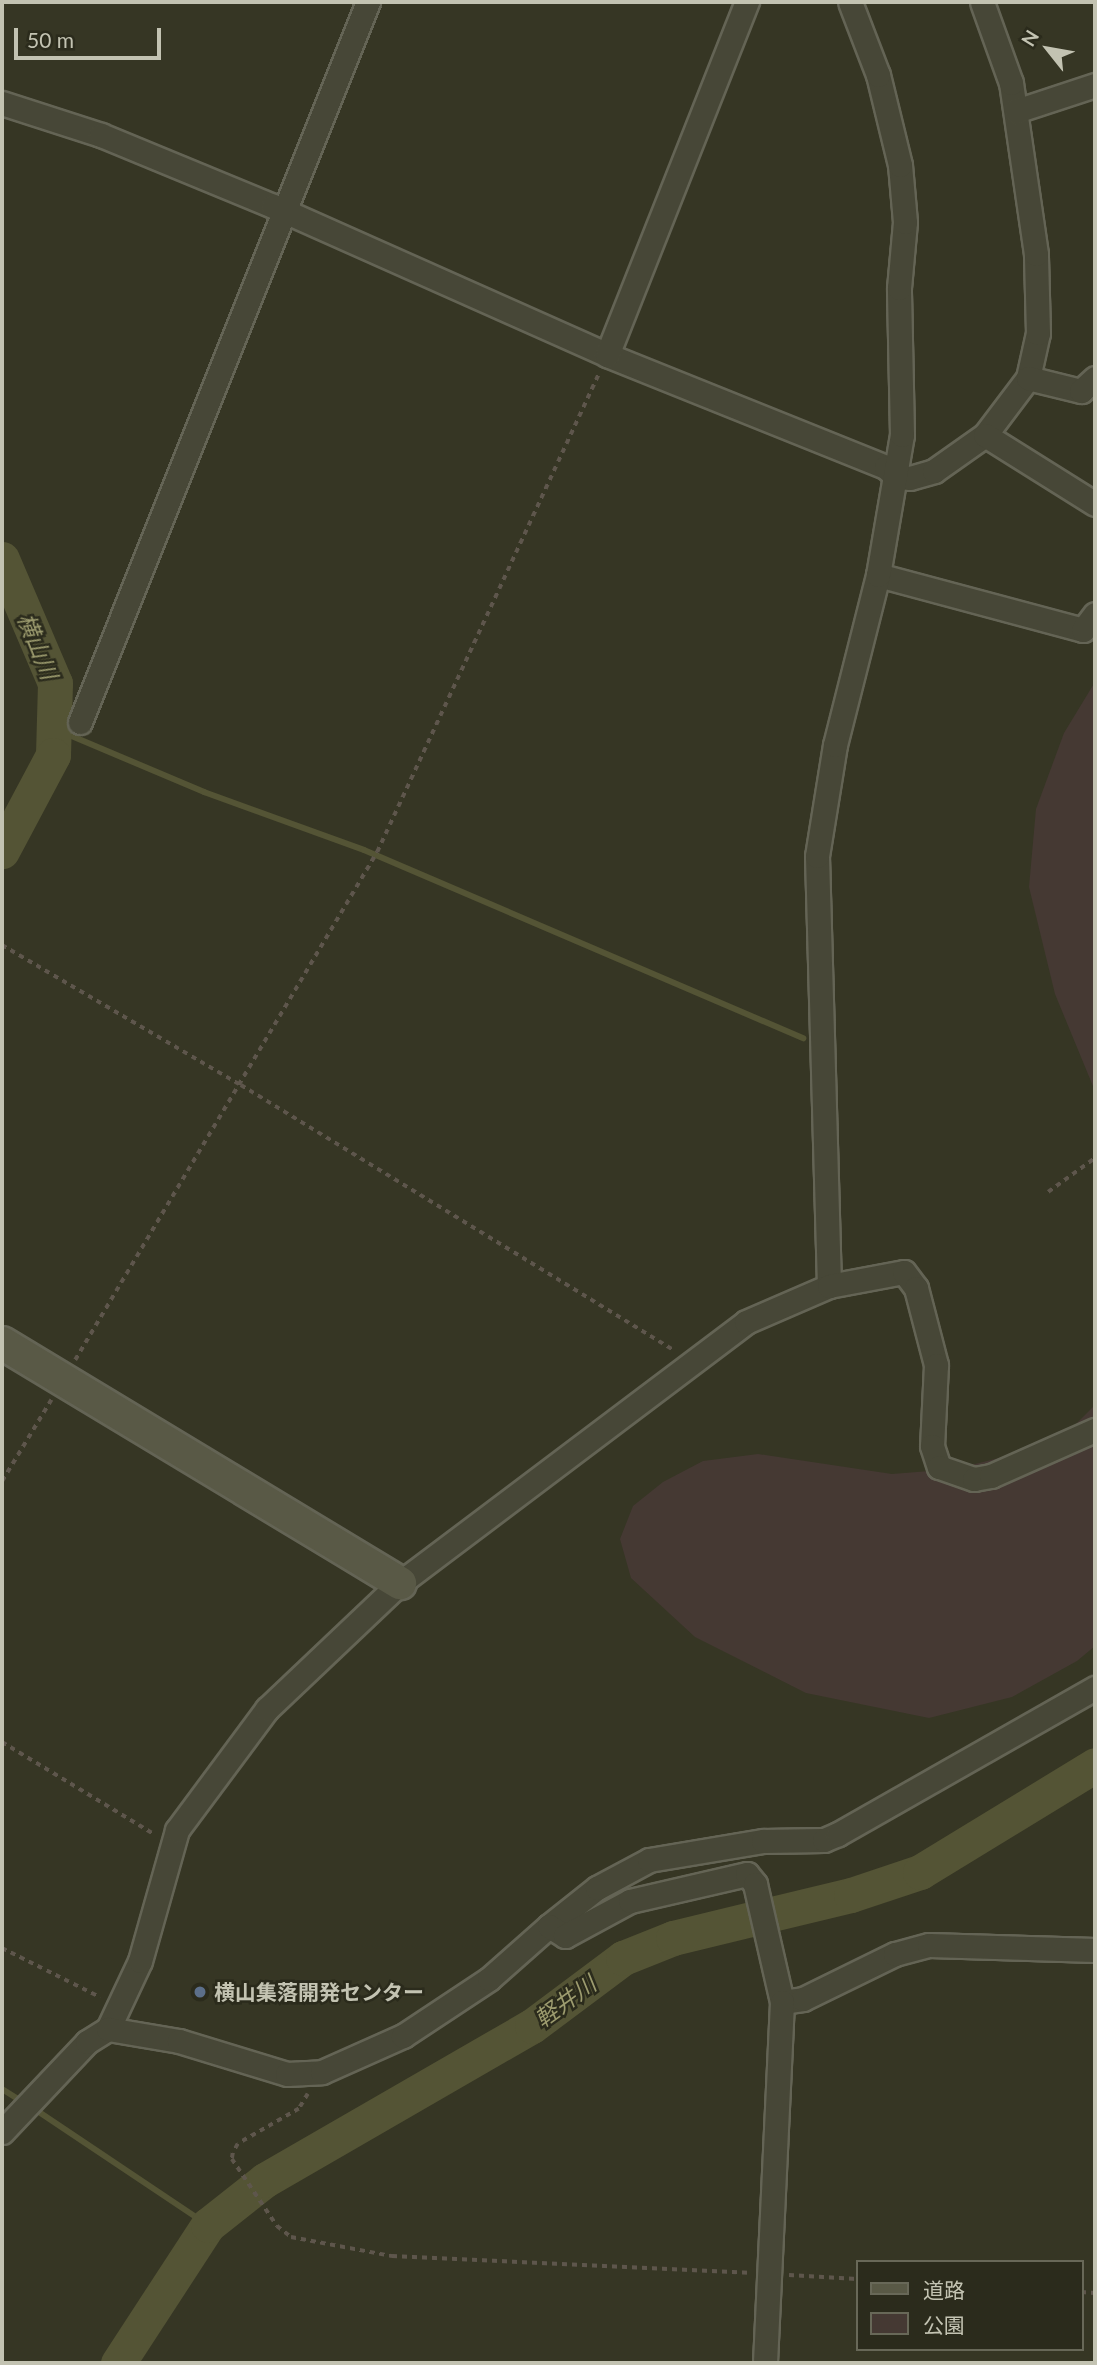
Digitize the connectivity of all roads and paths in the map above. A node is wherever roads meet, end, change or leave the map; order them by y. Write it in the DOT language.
graph roads {
  1 [pos="368,2"];
  2 [pos="747,2"];
  3 [pos="850,2"];
  4 [pos="982,2"];
  5 [pos="1095,85"];
  6 [pos="2,103"];
  7 [pos="1016,111"];
  8 [pos="281,210"];
  9 [pos="607,355"];
  10 [pos="1028,378"];
  11 [pos="1095,378"];
  12 [pos="985,435"];
  13 [pos="896,477"];
  14 [pos="1095,504"];
  15 [pos="878,575"];
  16 [pos="1095,614"];
  17 [pos="80,722"];
  18 [pos="2,946"];
  19 [pos="241,1085"];
  20 [pos="1095,1158"];
  21 [pos="1048,1192"];
  22 [pos="829,1286"];
  23 [pos="2,1343"];
  24 [pos="692,1364"];
  25 [pos="63,1380"];
  26 [pos="1095,1430"];
  27 [pos="2,1481"];
  28 [pos="400,1583"];
  29 [pos="1095,1688"];
  30 [pos="2,1742"];
  31 [pos="171,1844"];
  32 [pos="550,1926"];
  33 [pos="2,1948"];
  34 [pos="1095,1950"];
  35 [pos="782,2002"];
  36 [pos="112,2019"];
  37 [pos="309,2074"];
  38 [pos="2,2132"];
  39 [pos="769,2274"];
  40 [pos="856,2279"];
  41 [pos="765,2363"];
  1 -- 8 [label="street"];
  2 -- 9 [label="street"];
  3 -- 13 [label="street"];
  4 -- 7 [label="street"];
  5 -- 7 [label="street"];
  6 -- 8 [label="street"];
  7 -- 10 [label="street"];
  8 -- 9 [label="street"];
  8 -- 17 [label="street"];
  9 -- 13 [label="street"];
  9 -- 19 [label="path"];
  10 -- 11 [label="street"];
  10 -- 12 [label="street"];
  12 -- 13 [label="street"];
  12 -- 14 [label="street"];
  13 -- 15 [label="street"];
  15 -- 16 [label="street"];
  15 -- 22 [label="street"];
  18 -- 19 [label="path"];
  19 -- 24 [label="path"];
  19 -- 25 [label="path"];
  20 -- 21 [label="path"];
  22 -- 24 [label="street"];
  22 -- 26 [label="street"];
  23 -- 25 [label="street"];
  24 -- 28 [label="street"];
  25 -- 27 [label="path"];
  25 -- 28 [label="street"];
  28 -- 31 [label="street"];
  29 -- 32 [label="street"];
  30 -- 31 [label="path"];
  31 -- 36 [label="street"];
  32 -- 35 [label="street"];
  32 -- 37 [label="street"];
  33 -- 36 [label="path"];
  34 -- 35 [label="street"];
  35 -- 39 [label="street"];
  36 -- 37 [label="street"];
  36 -- 38 [label="street"];
  37 -- 39 [label="path"];
  39 -- 40 [label="path"];
  39 -- 41 [label="street"];
}
